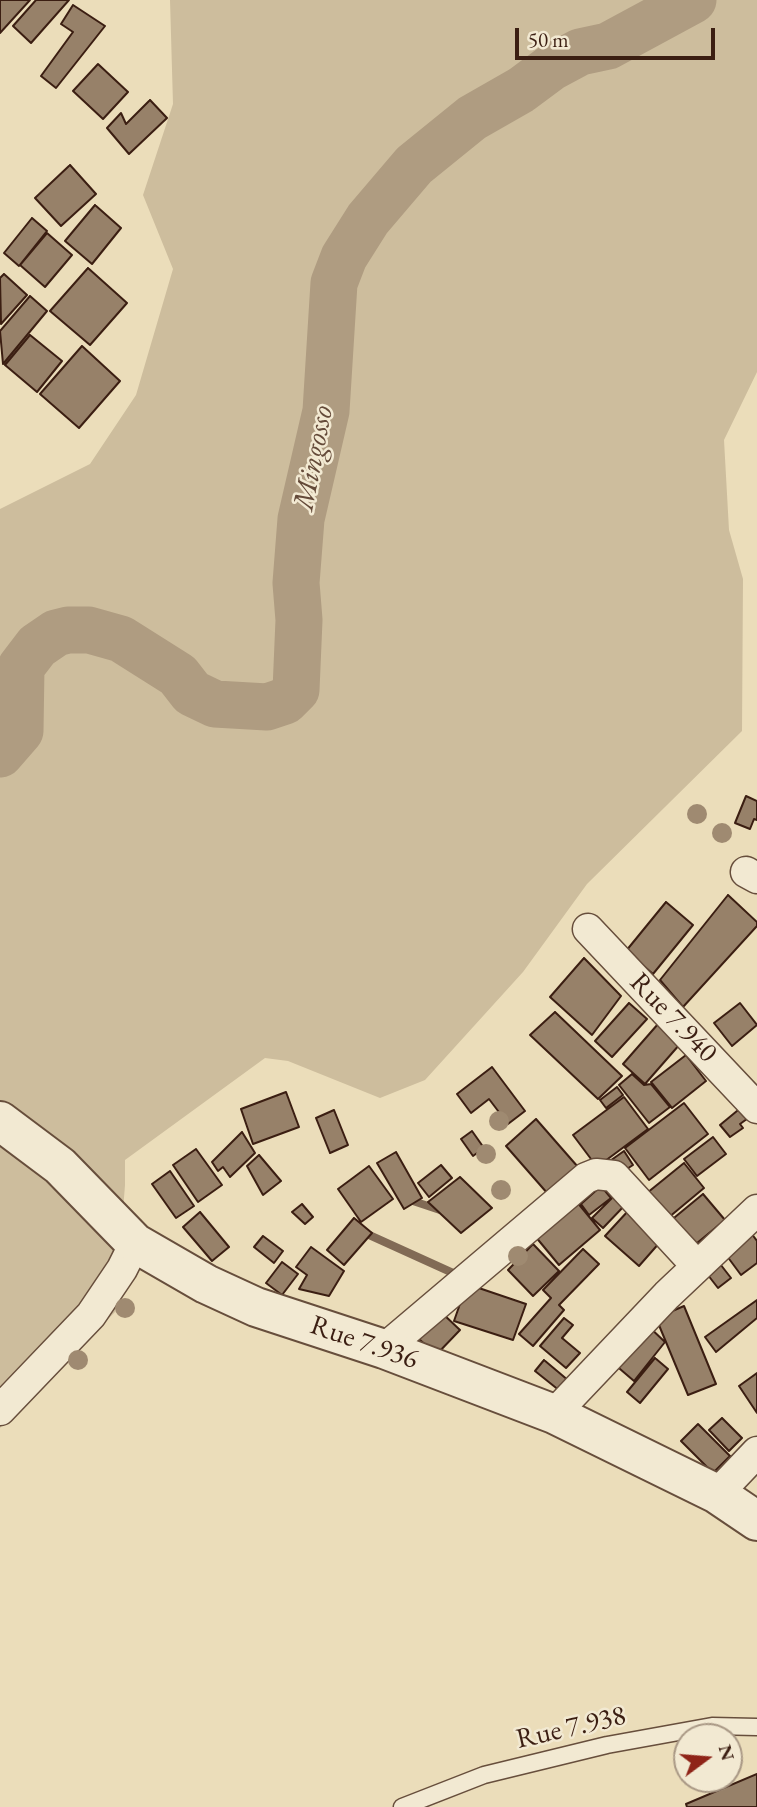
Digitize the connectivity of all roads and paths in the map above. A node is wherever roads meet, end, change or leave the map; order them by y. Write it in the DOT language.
graph roads {
  1 [pos="588,929"];
  2 [pos="757,1108"];
  3 [pos="0,1121"];
  4 [pos="757,1210"];
  5 [pos="135,1243"];
  6 [pos="697,1266"];
  7 [pos="384,1349"];
  8 [pos="0,1410"];
  9 [pos="554,1414"];
  10 [pos="757,1452"];
  11 [pos="717,1494"];
  12 [pos="757,1521"];
  13 [pos="757,1727"];
  14 [pos="402,1807"];
  1 -- 2 [label="street, Rue 7.940"];
  3 -- 5 [label="street, Rue 7.936"];
  4 -- 6 [label="street"];
  5 -- 7 [label="street, Rue 7.936"];
  5 -- 8 [label="street"];
  6 -- 7 [label="street"];
  6 -- 9 [label="street"];
  7 -- 9 [label="street, Rue 7.936"];
  9 -- 11 [label="street, Rue 7.936"];
  10 -- 11 [label="street"];
  11 -- 12 [label="street, Rue 7.936"];
  13 -- 14 [label="lane, Rue 7.938"];
}
